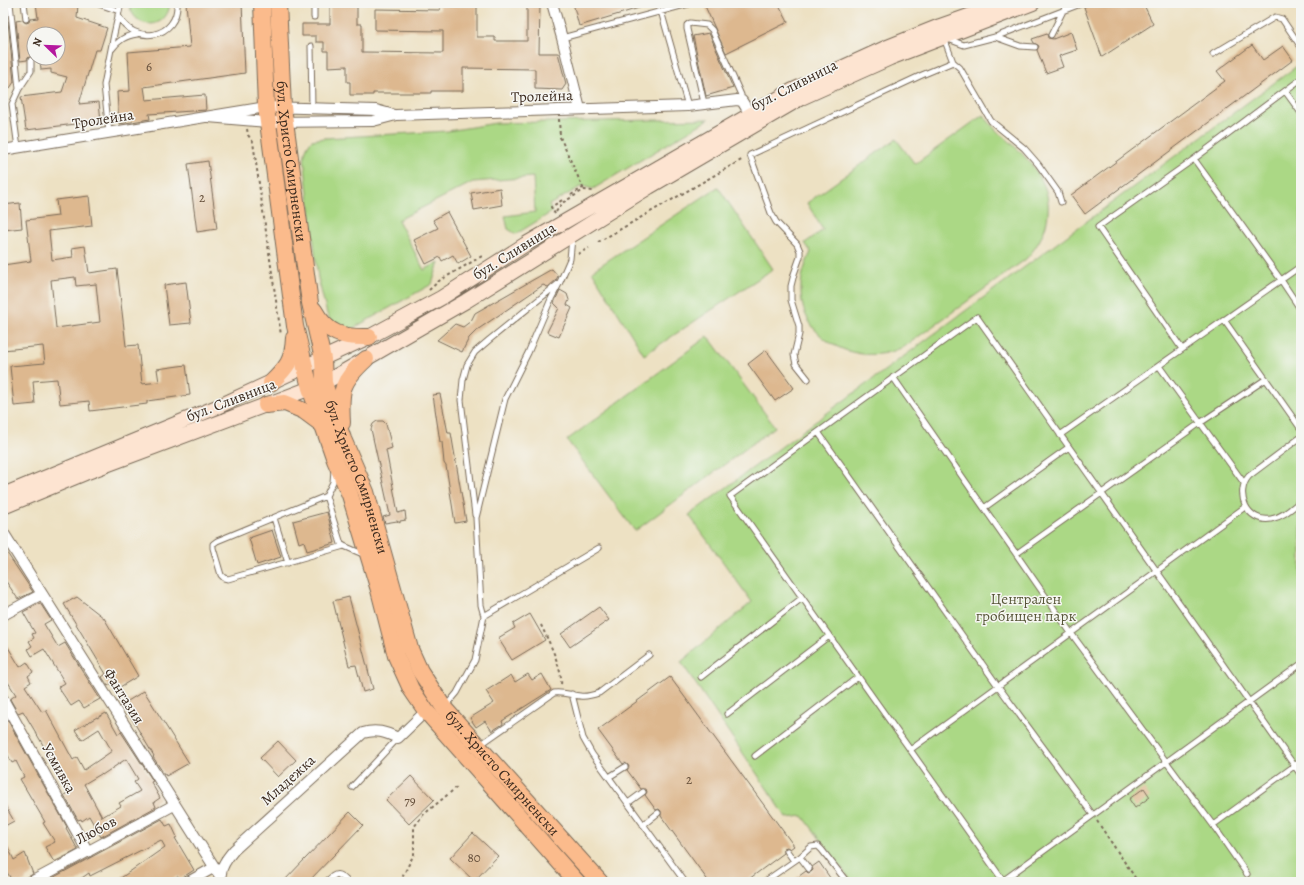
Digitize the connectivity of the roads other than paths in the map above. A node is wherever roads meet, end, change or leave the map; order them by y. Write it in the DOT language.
graph roads {
  1 [pos="10,3"];
  2 [pos="24,3"];
  3 [pos="96,3"];
  4 [pos="121,3"];
  5 [pos="177,3"];
  6 [pos="262,3"];
  7 [pos="278,3"];
  8 [pos="314,3"];
  9 [pos="552,3"];
  10 [pos="692,3"];
  11 [pos="1005,3"];
  12 [pos="1033,3"];
  13 [pos="1067,3"];
  14 [pos="1083,3"];
  15 [pos="661,11"];
  16 [pos="1063,11"];
  17 [pos="118,13"];
  18 [pos="314,17"];
  19 [pos="26,19"];
  20 [pos="138,34"];
  21 [pos="1051,35"];
  22 [pos="944,37"];
  23 [pos="995,37"];
  24 [pos="562,38"];
  25 [pos="311,46"];
  26 [pos="1035,47"];
  27 [pos="1301,47"];
  28 [pos="111,50"];
  29 [pos="1213,54"];
  30 [pos="953,62"];
  31 [pos="31,66"];
  32 [pos="1301,79"];
  33 [pos="19,89"];
  34 [pos="1285,91"];
  35 [pos="741,101"];
  36 [pos="704,103"];
  37 [pos="688,106"];
  38 [pos="312,108"];
  39 [pos="580,109"];
  40 [pos="1301,113"];
  41 [pos="284,114"];
  42 [pos="750,114"];
  43 [pos="267,115"];
  44 [pos="396,116"];
  45 [pos="208,117"];
  46 [pos="109,133"];
  47 [pos="18,148"];
  48 [pos="3,150"];
  49 [pos="1194,159"];
  50 [pos="1061,202"];
  51 [pos="572,235"];
  52 [pos="1301,266"];
  53 [pos="1281,280"];
  54 [pos="560,282"];
  55 [pos="310,303"];
  56 [pos="1301,310"];
  57 [pos="1224,320"];
  58 [pos="295,326"];
  59 [pos="369,337"];
  60 [pos="1182,349"];
  61 [pos="323,359"];
  62 [pos="366,359"];
  63 [pos="1159,366"];
  64 [pos="305,368"];
  65 [pos="893,378"];
  66 [pos="808,379"];
  67 [pos="1266,379"];
  68 [pos="271,383"];
  69 [pos="317,385"];
  70 [pos="266,405"];
  71 [pos="1200,424"];
  72 [pos="323,425"];
  73 [pos="1301,428"];
  74 [pos="818,432"];
  75 [pos="1060,435"];
  76 [pos="1301,436"];
  77 [pos="343,439"];
  78 [pos="1069,447"];
  79 [pos="335,460"];
  80 [pos="1244,483"];
  81 [pos="1102,494"];
  82 [pos="3,495"];
  83 [pos="326,496"];
  84 [pos="1301,501"];
  85 [pos="1245,506"];
  86 [pos="3,507"];
  87 [pos="984,508"];
  88 [pos="274,518"];
  89 [pos="476,518"];
  90 [pos="3,532"];
  91 [pos="344,546"];
  92 [pos="600,548"];
  93 [pos="1016,554"];
  94 [pos="369,557"];
  95 [pos="288,563"];
  96 [pos="1157,571"];
  97 [pos="42,594"];
  98 [pos="802,598"];
  99 [pos="3,615"];
  100 [pos="484,616"];
  101 [pos="1071,633"];
  102 [pos="829,636"];
  103 [pos="649,655"];
  104 [pos="1301,664"];
  105 [pos="701,677"];
  106 [pos="858,677"];
  107 [pos="998,686"];
  108 [pos="572,694"];
  109 [pos="3,699"];
  110 [pos="1249,701"];
  111 [pos="444,708"];
  112 [pos="426,711"];
  113 [pos="727,714"];
  114 [pos="398,738"];
  115 [pos="478,746"];
  116 [pos="910,750"];
  117 [pos="754,756"];
  118 [pos="1166,761"];
  119 [pos="1301,761"];
  120 [pos="1295,766"];
  121 [pos="624,767"];
  122 [pos="1301,775"];
  123 [pos="609,777"];
  124 [pos="352,787"];
  125 [pos="643,792"];
  126 [pos="628,803"];
  127 [pos="174,805"];
  128 [pos="658,813"];
  129 [pos="1093,815"];
  130 [pos="643,825"];
  131 [pos="1213,825"];
  132 [pos="787,851"];
  133 [pos="88,852"];
  134 [pos="800,857"];
  135 [pos="794,861"];
  136 [pos="809,869"];
  137 [pos="1247,874"];
  138 [pos="219,875"];
  139 [pos="31,882"];
  140 [pos="188,882"];
  141 [pos="326,882"];
  142 [pos="348,882"];
  143 [pos="577,882"];
  144 [pos="600,882"];
  145 [pos="685,882"];
  146 [pos="764,882"];
  147 [pos="847,882"];
  148 [pos="1003,882"];
  1 -- 33 [label="lane"];
  2 -- 19 [label="lane"];
  3 -- 17 [label="lane"];
  4 -- 17 [label="lane"];
  5 -- 20 [label="lane"];
  6 -- 43 [label="main road, бул. Христо Смирненски"];
  7 -- 41 [label="main road, бул. Христо Смирненски"];
  8 -- 18 [label="lane"];
  9 -- 24 [label="street"];
  10 -- 15 [label="lane"];
  11 -- 42 [label="main road, бул. Сливница"];
  12 -- 22 [label="main road, бул. Сливница"];
  13 -- 16 [label="lane"];
  14 -- 16 [label="lane"];
  15 -- 24 [label="lane"];
  15 -- 37 [label="lane"];
  16 -- 21 [label="lane"];
  16 -- 23 [label="lane"];
  17 -- 20 [label="lane"];
  17 -- 28 [label="lane"];
  20 -- 28 [label="lane"];
  22 -- 23 [label="lane"];
  22 -- 30 [label="lane"];
  22 -- 51 [label="main road, бул. Сливница"];
  23 -- 26 [label="lane"];
  24 -- 39 [label="street"];
  25 -- 38 [label="lane"];
  27 -- 29 [label="lane"];
  28 -- 46 [label="lane"];
  30 -- 50 [label="lane"];
  30 -- 66 [label="lane"];
  31 -- 33 [label="lane"];
  32 -- 34 [label="lane"];
  33 -- 47 [label="lane"];
  34 -- 40 [label="lane"];
  34 -- 49 [label="lane"];
  35 -- 36 [label="street, Тролейна"];
  35 -- 36 [label="lane"];
  35 -- 42 [label="street"];
  36 -- 37 [label="street, Тролейна"];
  37 -- 39 [label="street, Тролейна"];
  38 -- 41 [label="street, Тролейна"];
  38 -- 44 [label="street, Тролейна"];
  39 -- 44 [label="street, Тролейна"];
  41 -- 43 [label="street, Тролейна"];
  41 -- 43 [label="street, Тролейна"];
  41 -- 44 [label="street, Тролейна"];
  41 -- 55 [label="main road, бул. Христо Смирненски"];
  42 -- 59 [label="main road, бул. Сливница"];
  43 -- 45 [label="street, Тролейна"];
  43 -- 45 [label="street, Тролейна"];
  43 -- 58 [label="main road, бул. Христо Смирненски"];
  45 -- 46 [label="street, Тролейна"];
  46 -- 47 [label="street, Тролейна"];
  47 -- 48 [label="street, Тролейна"];
  49 -- 53 [label="lane"];
  49 -- 60 [label="lane"];
  51 -- 54 [label="lane"];
  51 -- 62 [label="main road, бул. Сливница"];
  52 -- 53 [label="lane"];
  53 -- 56 [label="lane"];
  53 -- 57 [label="lane"];
  54 -- 89 [label="lane"];
  54 -- 89 [label="lane"];
  55 -- 59 [label="main road"];
  55 -- 61 [label="main road, бул. Христо Смирненски"];
  57 -- 60 [label="lane"];
  57 -- 67 [label="lane"];
  58 -- 64 [label="main road, бул. Христо Смирненски"];
  58 -- 68 [label="main road"];
  59 -- 61 [label="main road, бул. Сливница"];
  60 -- 63 [label="lane"];
  61 -- 64 [label="main road, бул. Сливница"];
  61 -- 69 [label="main road, бул. Христо Смирненски"];
  62 -- 69 [label="main road, бул. Сливница"];
  62 -- 77 [label="main road"];
  63 -- 71 [label="lane"];
  63 -- 75 [label="lane"];
  64 -- 68 [label="main road, бул. Сливница"];
  64 -- 69 [label="main road, бул. Христо Смирненски"];
  65 -- 74 [label="lane"];
  65 -- 75 [label="lane"];
  65 -- 87 [label="lane"];
  67 -- 71 [label="lane"];
  67 -- 73 [label="lane"];
  68 -- 82 [label="main road, бул. Сливница"];
  69 -- 70 [label="main road, бул. Сливница"];
  69 -- 72 [label="main road, бул. Христо Смирненски"];
  69 -- 77 [label="main road, бул. Христо Смирненски"];
  70 -- 72 [label="main road"];
  70 -- 86 [label="main road, бул. Сливница"];
  71 -- 80 [label="lane"];
  71 -- 81 [label="lane"];
  72 -- 79 [label="main road, бул. Христо Смирненски"];
  74 -- 98 [label="lane"];
  74 -- 107 [label="lane"];
  75 -- 78 [label="lane"];
  76 -- 80 [label="lane"];
  77 -- 111 [label="main road, бул. Христо Смирненски"];
  78 -- 81 [label="lane"];
  78 -- 87 [label="lane"];
  79 -- 83 [label="lane"];
  79 -- 94 [label="main road, бул. Христо Смирненски"];
  80 -- 85 [label="lane"];
  81 -- 93 [label="lane"];
  81 -- 96 [label="lane"];
  83 -- 88 [label="lane"];
  83 -- 91 [label="lane"];
  84 -- 85 [label="lane"];
  85 -- 96 [label="lane"];
  87 -- 93 [label="lane"];
  88 -- 95 [label="lane"];
  88 -- 95 [label="lane"];
  89 -- 100 [label="lane"];
  90 -- 97 [label="street, Фантазия"];
  91 -- 94 [label="lane"];
  91 -- 95 [label="lane"];
  92 -- 100 [label="lane"];
  93 -- 101 [label="lane"];
  94 -- 112 [label="main road, бул. Христо Смирненски"];
  96 -- 101 [label="lane"];
  96 -- 110 [label="lane"];
  97 -- 99 [label="street"];
  97 -- 127 [label="street, Фантазия"];
  98 -- 102 [label="lane"];
  98 -- 105 [label="lane"];
  100 -- 111 [label="lane"];
  101 -- 107 [label="lane"];
  101 -- 118 [label="lane"];
  102 -- 106 [label="lane"];
  102 -- 113 [label="lane"];
  103 -- 108 [label="lane"];
  104 -- 110 [label="lane"];
  106 -- 116 [label="lane"];
  106 -- 117 [label="lane"];
  107 -- 116 [label="lane"];
  107 -- 129 [label="lane"];
  108 -- 115 [label="lane"];
  108 -- 123 [label="lane"];
  109 -- 133 [label="street, Усмивка"];
  110 -- 118 [label="lane"];
  110 -- 120 [label="lane"];
  111 -- 115 [label="main road, бул. Христо Смирненски"];
  112 -- 114 [label="street"];
  112 -- 143 [label="main road, бул. Христо Смирненски"];
  114 -- 124 [label="lane"];
  114 -- 138 [label="street, Младежка"];
  115 -- 144 [label="main road, бул. Христо Смирненски"];
  116 -- 148 [label="lane"];
  118 -- 129 [label="lane"];
  118 -- 131 [label="lane"];
  119 -- 120 [label="lane"];
  120 -- 122 [label="lane"];
  120 -- 131 [label="lane"];
  121 -- 123 [label="lane"];
  123 -- 126 [label="lane"];
  125 -- 126 [label="lane"];
  126 -- 130 [label="lane"];
  127 -- 133 [label="street, Любов"];
  127 -- 138 [label="street, Фантазия"];
  128 -- 130 [label="lane"];
  129 -- 148 [label="lane"];
  130 -- 145 [label="lane"];
  131 -- 137 [label="lane"];
  132 -- 135 [label="lane"];
  133 -- 139 [label="street, Любов"];
  134 -- 135 [label="lane"];
  134 -- 136 [label="lane"];
  134 -- 147 [label="lane"];
  135 -- 146 [label="lane"];
  138 -- 140 [label="street"];
  141 -- 142 [label="lane"];
}
